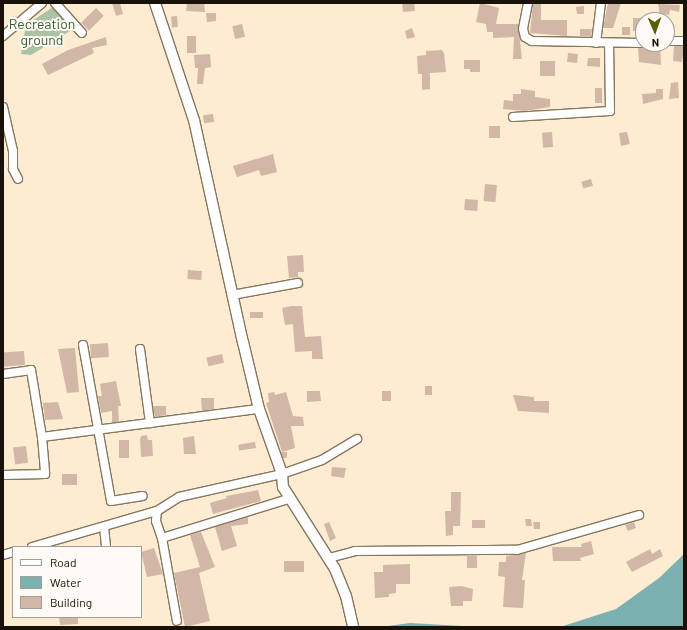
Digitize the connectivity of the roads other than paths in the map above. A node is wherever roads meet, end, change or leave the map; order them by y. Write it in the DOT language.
graph roads {
  1 [pos="42,3"];
  2 [pos="55,3"];
  3 [pos="155,3"];
  4 [pos="528,3"];
  5 [pos="601,3"];
  6 [pos="82,33"];
  7 [pos="3,36"];
  8 [pos="635,42"];
  9 [pos="596,43"];
  10 [pos="609,43"];
  11 [pos="3,107"];
  12 [pos="513,117"];
  13 [pos="18,179"];
  14 [pos="298,283"];
  15 [pos="232,295"];
  16 [pos="83,345"];
  17 [pos="140,349"];
  18 [pos="3,374"];
  19 [pos="259,409"];
  20 [pos="150,423"];
  21 [pos="100,429"];
  22 [pos="42,437"];
  23 [pos="357,439"];
  24 [pos="282,474"];
  25 [pos="3,475"];
  26 [pos="143,496"];
  27 [pos="291,498"];
  28 [pos="157,512"];
  29 [pos="639,515"];
  30 [pos="104,527"];
  31 [pos="162,538"];
  32 [pos="37,546"];
  33 [pos="106,546"];
  34 [pos="328,558"];
  35 [pos="177,621"];
  36 [pos="353,627"];
  1 -- 7 [label="street"];
  2 -- 6 [label="street"];
  3 -- 15 [label="main road"];
  4 -- 9 [label="street"];
  5 -- 9 [label="street"];
  8 -- 10 [label="street"];
  9 -- 10 [label="street"];
  10 -- 12 [label="street"];
  11 -- 13 [label="street"];
  14 -- 15 [label="street"];
  15 -- 19 [label="main road"];
  16 -- 21 [label="street"];
  17 -- 20 [label="street"];
  18 -- 22 [label="street"];
  19 -- 20 [label="street"];
  19 -- 24 [label="main road"];
  20 -- 21 [label="street"];
  21 -- 22 [label="street"];
  21 -- 26 [label="street"];
  22 -- 25 [label="street"];
  23 -- 24 [label="street"];
  24 -- 27 [label="main road"];
  24 -- 28 [label="street"];
  27 -- 31 [label="street"];
  27 -- 34 [label="main road"];
  28 -- 30 [label="street"];
  28 -- 31 [label="street"];
  29 -- 34 [label="street"];
  30 -- 32 [label="street"];
  30 -- 33 [label="street"];
  31 -- 35 [label="street"];
  34 -- 36 [label="main road"];
}
